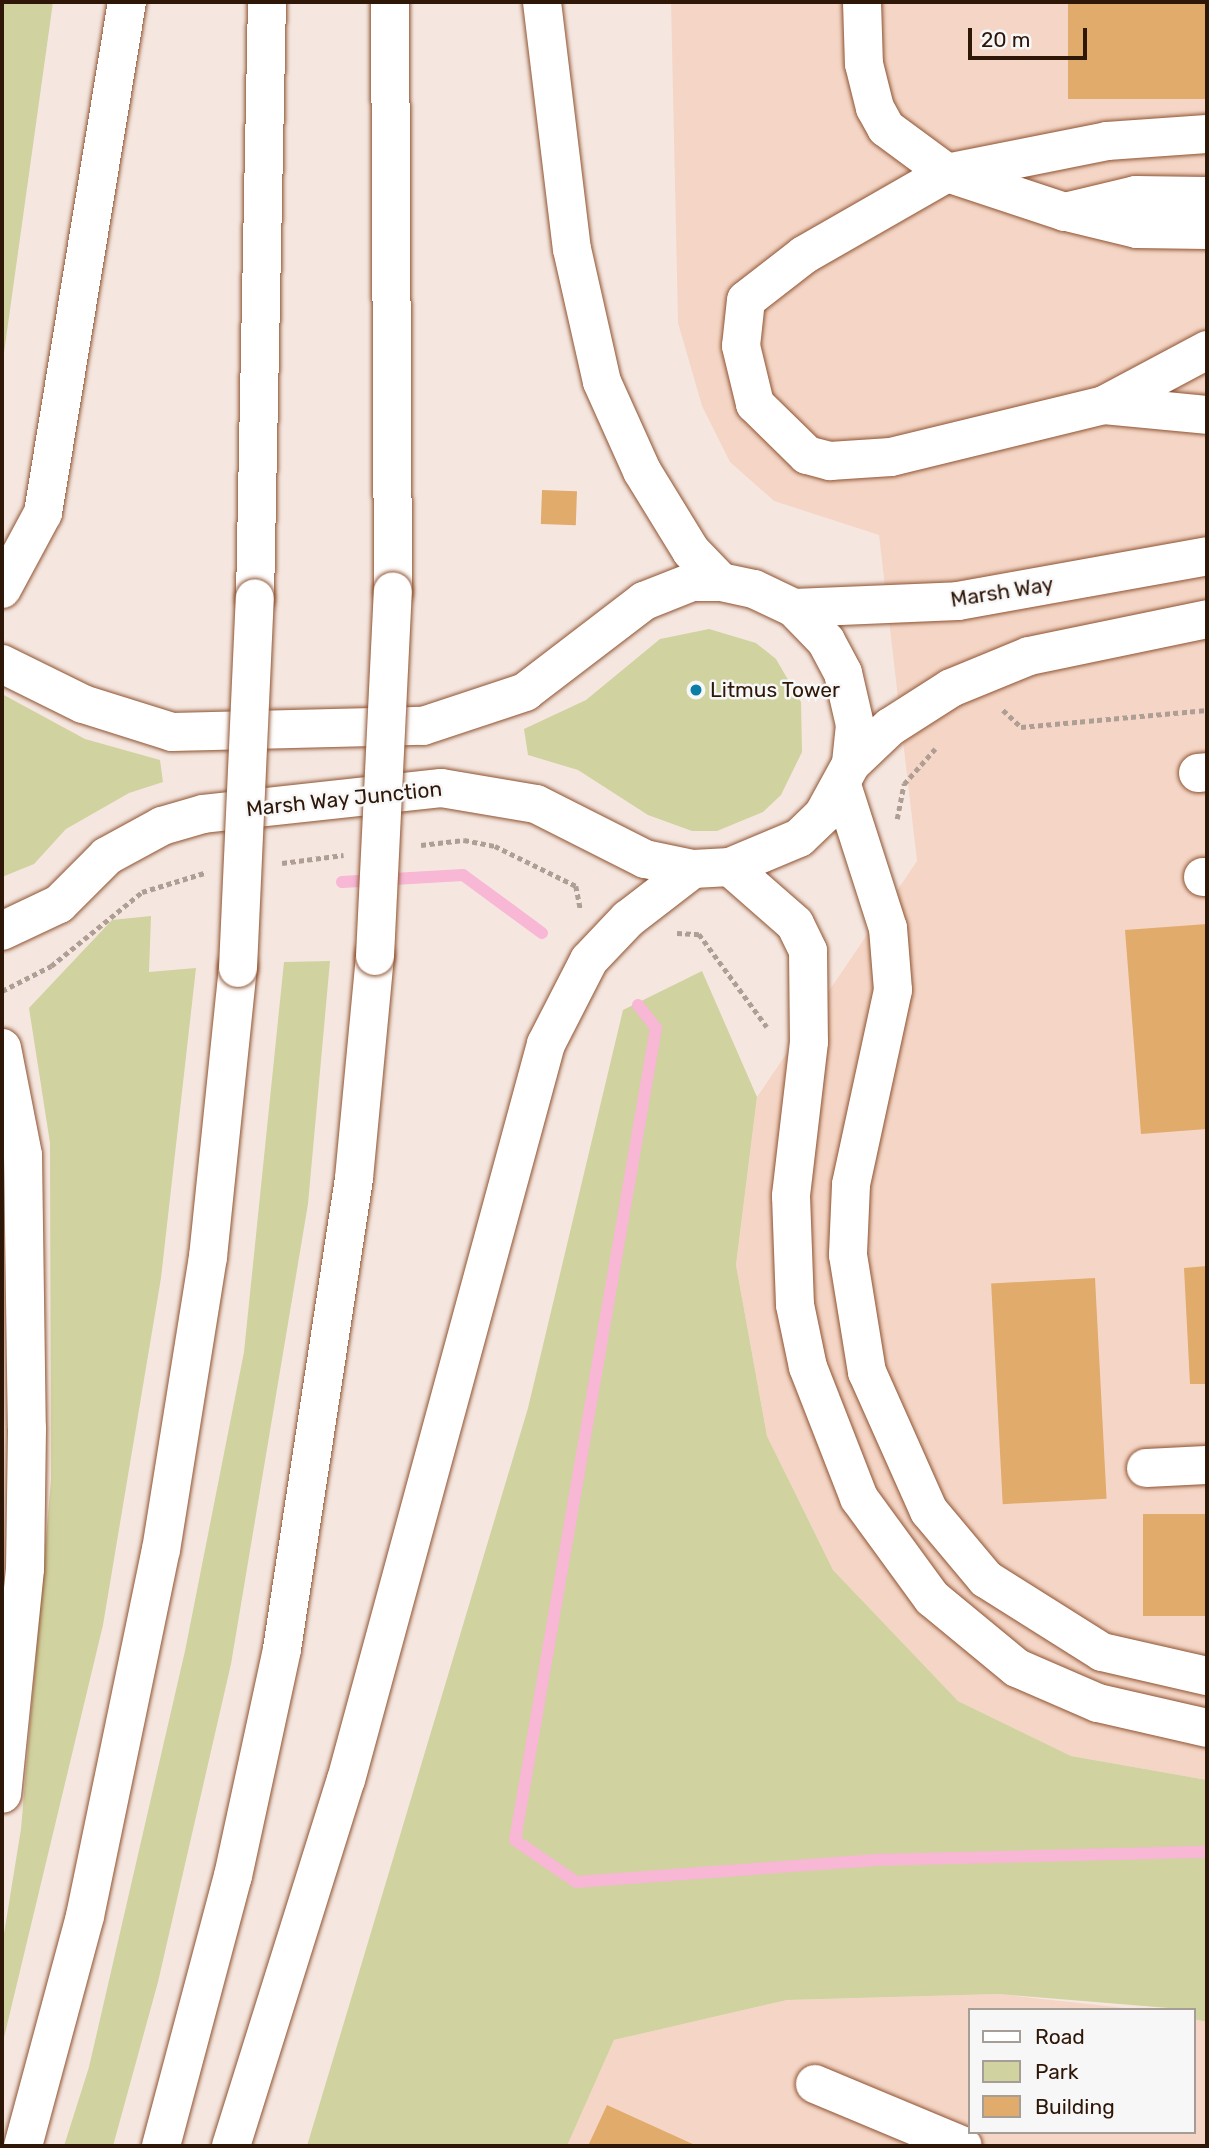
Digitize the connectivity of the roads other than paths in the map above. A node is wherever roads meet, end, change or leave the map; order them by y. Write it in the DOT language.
graph roads {
  1 [pos="127,2"];
  2 [pos="267,2"];
  3 [pos="390,2"];
  4 [pos="542,2"];
  5 [pos="862,2"];
  6 [pos="1207,134"];
  7 [pos="947,173"];
  8 [pos="1206,222"];
  9 [pos="1207,350"];
  10 [pos="1207,373"];
  11 [pos="1207,396"];
  12 [pos="1104,405"];
  13 [pos="1207,415"];
  14 [pos="1207,555"];
  15 [pos="721,582"];
  16 [pos="2,589"];
  17 [pos="794,608"];
  18 [pos="1207,619"];
  19 [pos="2,664"];
  20 [pos="847,774"];
  21 [pos="712,868"];
  22 [pos="2,931"];
  23 [pos="2,1048"];
  24 [pos="1207,1465"];
  25 [pos="1146,1468"];
  26 [pos="1207,1676"];
  27 [pos="1207,1728"];
  28 [pos="2,1794"];
  29 [pos="815,2084"];
  30 [pos="23,2146"];
  31 [pos="161,2146"];
  32 [pos="231,2146"];
  33 [pos="963,2146"];
  1 -- 16 [label="main road"];
  2 -- 30 [label="main road, bridge"];
  3 -- 31 [label="main road, bridge"];
  4 -- 15 [label="main road"];
  5 -- 7 [label="main road"];
  6 -- 7 [label="main road"];
  7 -- 8 [label="main road"];
  7 -- 12 [label="main road"];
  9 -- 12 [label="main road"];
  10 -- 12 [label="main road"];
  11 -- 12 [label="main road"];
  12 -- 13 [label="main road"];
  14 -- 17 [label="main road, Marsh Way"];
  15 -- 17 [label="main road"];
  15 -- 19 [label="main road"];
  17 -- 20 [label="main road"];
  18 -- 20 [label="main road"];
  20 -- 21 [label="main road"];
  20 -- 26 [label="main road"];
  21 -- 22 [label="main road, Marsh Way Junction"];
  21 -- 27 [label="main road"];
  21 -- 32 [label="main road"];
  23 -- 28 [label="main road"];
  24 -- 25 [label="main road"];
  29 -- 33 [label="main road"];
}
